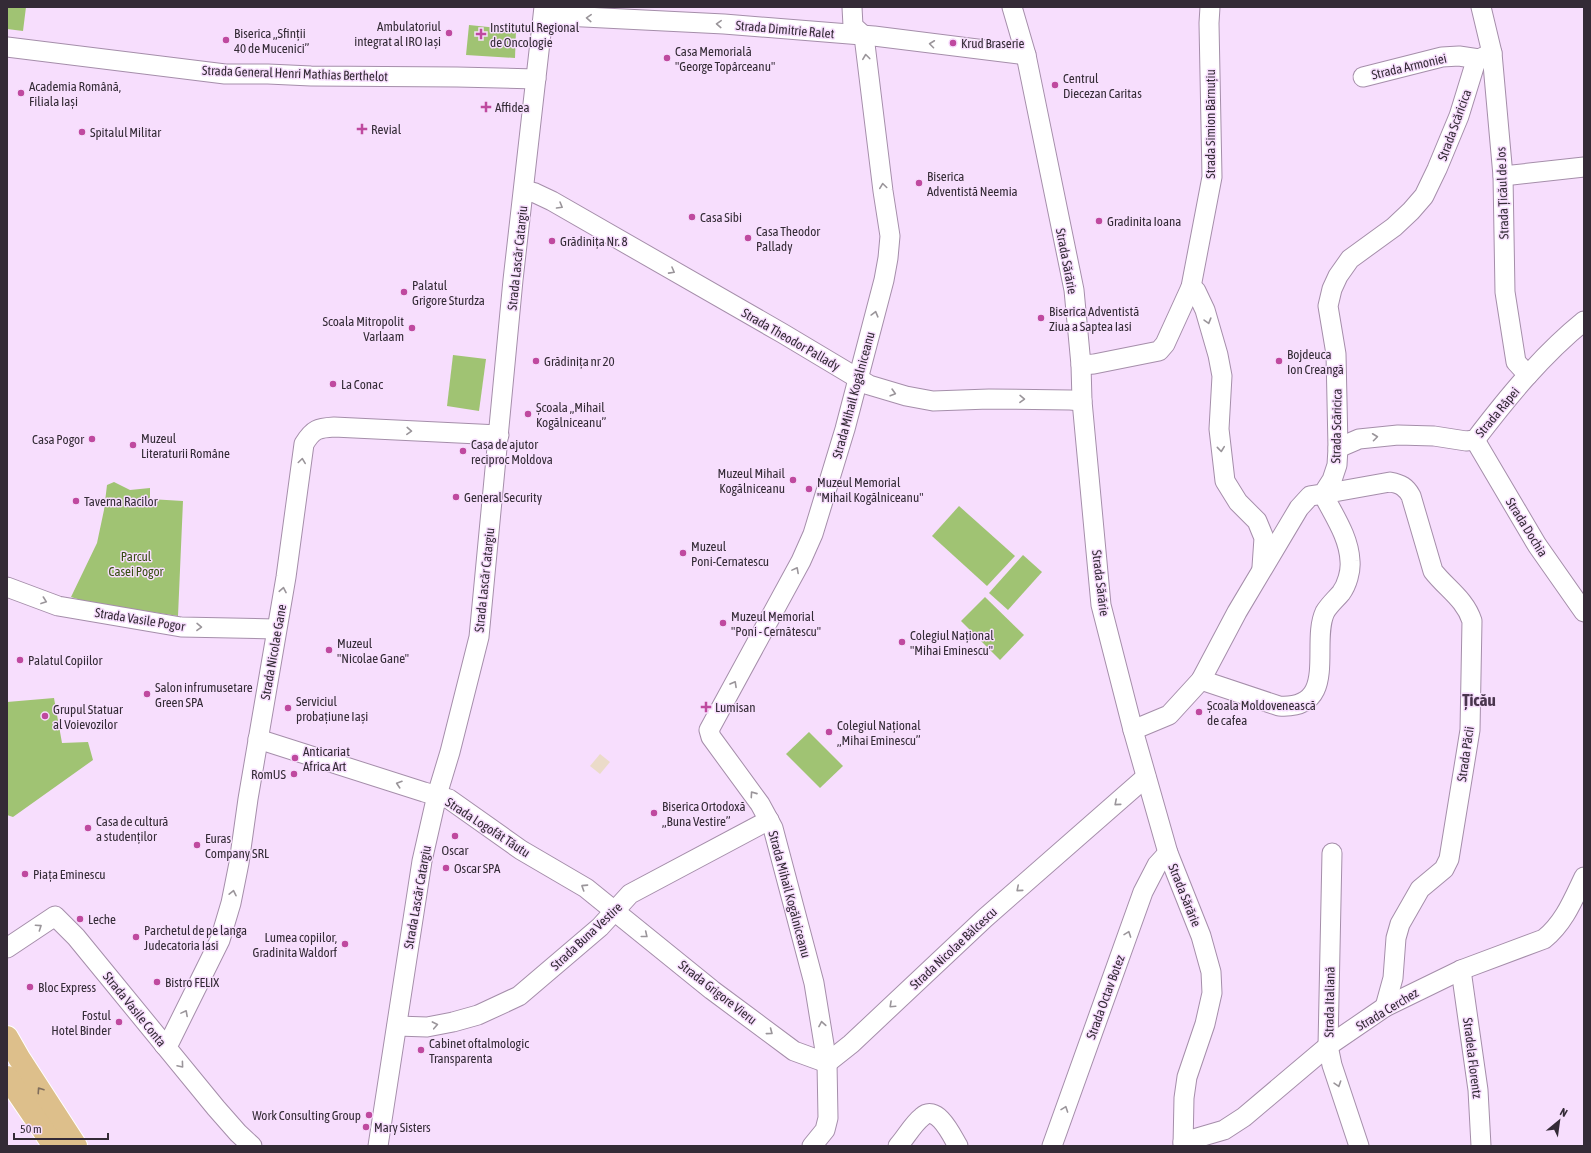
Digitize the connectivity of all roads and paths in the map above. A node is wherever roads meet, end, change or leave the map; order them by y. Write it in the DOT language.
graph roads {
  1 [pos="852,7"];
  2 [pos="1012,7"];
  3 [pos="1210,7"];
  4 [pos="1481,7"];
  5 [pos="544,11"];
  6 [pos="864,36"];
  7 [pos="7,47"];
  8 [pos="1026,55"];
  9 [pos="1485,56"];
  10 [pos="1363,77"];
  11 [pos="536,79"];
  12 [pos="1584,167"];
  13 [pos="1503,176"];
  14 [pos="524,190"];
  15 [pos="1191,287"];
  16 [pos="1584,321"];
  17 [pos="1081,365"];
  18 [pos="1528,375"];
  19 [pos="857,379"];
  20 [pos="1082,401"];
  21 [pos="499,435"];
  22 [pos="1475,440"];
  23 [pos="1338,448"];
  24 [pos="1323,494"];
  25 [pos="1261,573"];
  26 [pos="7,587"];
  27 [pos="1584,612"];
  28 [pos="276,629"];
  29 [pos="1202,680"];
  30 [pos="1133,730"];
  31 [pos="258,739"];
  32 [pos="1146,778"];
  33 [pos="437,795"];
  34 [pos="770,820"];
  35 [pos="1168,853"];
  36 [pos="1332,853"];
  37 [pos="1584,877"];
  38 [pos="615,910"];
  39 [pos="7,948"];
  40 [pos="1461,970"];
  41 [pos="1385,1007"];
  42 [pos="397,1026"];
  43 [pos="7,1038"];
  44 [pos="164,1045"];
  45 [pos="1328,1046"];
  46 [pos="828,1063"];
  47 [pos="7,1066"];
  48 [pos="7,1077"];
  49 [pos="7,1097"];
  50 [pos="818,1144"];
  51 [pos="1183,1144"];
  52 [pos="42,1146"];
  53 [pos="54,1146"];
  54 [pos="62,1146"];
  55 [pos="76,1146"];
  56 [pos="252,1146"];
  57 [pos="378,1146"];
  58 [pos="898,1146"];
  59 [pos="958,1146"];
  60 [pos="1052,1146"];
  61 [pos="1359,1146"];
  62 [pos="1481,1146"];
  1 -- 6 [label="street"];
  2 -- 8 [label="street, Strada Sărărie"];
  3 -- 15 [label="street, Strada Simion Bărnuțiu"];
  4 -- 9 [label="street, Strada Țicăul de Jos"];
  6 -- 5 [label="street, Strada Dimitrie Ralet, one-way"];
  5 -- 11 [label="street, Strada Lascăr Catargiu"];
  8 -- 6 [label="street, Strada Dimitrie Ralet, one-way"];
  19 -- 6 [label="street, Strada Mihail Kogălniceanu, one-way"];
  7 -- 11 [label="street, Strada General Henri Mathias Berthelot"];
  8 -- 17 [label="street, Strada Sărărie"];
  9 -- 10 [label="street, Strada Armoniei"];
  9 -- 13 [label="street, Strada Țicăul de Jos"];
  9 -- 23 [label="street, Strada Scăricica"];
  11 -- 14 [label="street, Strada Lascăr Catargiu"];
  12 -- 13 [label="street"];
  13 -- 18 [label="street, Strada Țicăul de Jos"];
  14 -- 19 [label="street, Strada Theodor Pallady, one-way"];
  14 -- 21 [label="street, Strada Lascăr Catargiu"];
  15 -- 17 [label="street, Strada Simion Bărnuțiu"];
  15 -- 25 [label="street, one-way"];
  16 -- 18 [label="street, Strada Râpei"];
  17 -- 20 [label="street, Strada Sărărie"];
  18 -- 22 [label="street, Strada Râpei"];
  19 -- 20 [label="street, Strada Theodor Pallady, one-way"];
  34 -- 19 [label="street, Strada Mihail Kogălniceanu, one-way"];
  20 -- 30 [label="street, Strada Sărărie"];
  28 -- 21 [label="street, Strada Nicolae Gane, one-way"];
  21 -- 33 [label="street, Strada Lascăr Catargiu"];
  23 -- 22 [label="street, Strada Râpei, one-way"];
  22 -- 27 [label="street, Strada Dochia"];
  23 -- 24 [label="street, Strada Scăricica"];
  24 -- 25 [label="street"];
  24 -- 29 [label="street"];
  24 -- 41 [label="street, Strada Păcii"];
  25 -- 29 [label="street"];
  26 -- 28 [label="street, Strada Vasile Pogor, one-way"];
  28 -- 31 [label="street, Strada Nicolae Gane"];
  29 -- 30 [label="street"];
  30 -- 32 [label="street, Strada Sărărie"];
  33 -- 31 [label="street, Strada Logofăt Tăutu, one-way"];
  44 -- 31 [label="street, Strada Nicolae Gane, one-way"];
  32 -- 35 [label="street, Strada Sărărie"];
  32 -- 46 [label="street, Strada Nicolae Bălcescu, one-way"];
  38 -- 33 [label="street, Strada Logofăt Tăutu, one-way"];
  33 -- 42 [label="street, Strada Lascăr Catargiu"];
  34 -- 38 [label="street, Strada Buna Vestire"];
  46 -- 34 [label="street, Strada Mihail Kogălniceanu, one-way"];
  35 -- 51 [label="street, Strada Sărărie"];
  60 -- 35 [label="street, Strada Octav Botez, one-way"];
  36 -- 45 [label="street, Strada Italiană"];
  37 -- 40 [label="street, Strada Cerchez"];
  42 -- 38 [label="street, Strada Buna Vestire, one-way"];
  38 -- 46 [label="street, Strada Grigore Vieru, one-way"];
  39 -- 44 [label="street, Strada Vasile Conta, one-way"];
  40 -- 41 [label="street, Strada Cerchez"];
  40 -- 62 [label="street, Stradela Florentz"];
  41 -- 45 [label="street, Strada Cerchez"];
  42 -- 57 [label="street, Strada Lascăr Catargiu"];
  55 -- 43 [label="main road, one-way"];
  44 -- 56 [label="street, Strada Vasile Conta, one-way"];
  45 -- 51 [label="street, Strada Cerchez"];
  45 -- 61 [label="street, Strada Italiană, one-way"];
  46 -- 50 [label="street"];
  47 -- 54 [label="main road"];
  48 -- 53 [label="main road"];
  49 -- 52 [label="main road"];
  58 -- 59 [label="street"];
}
